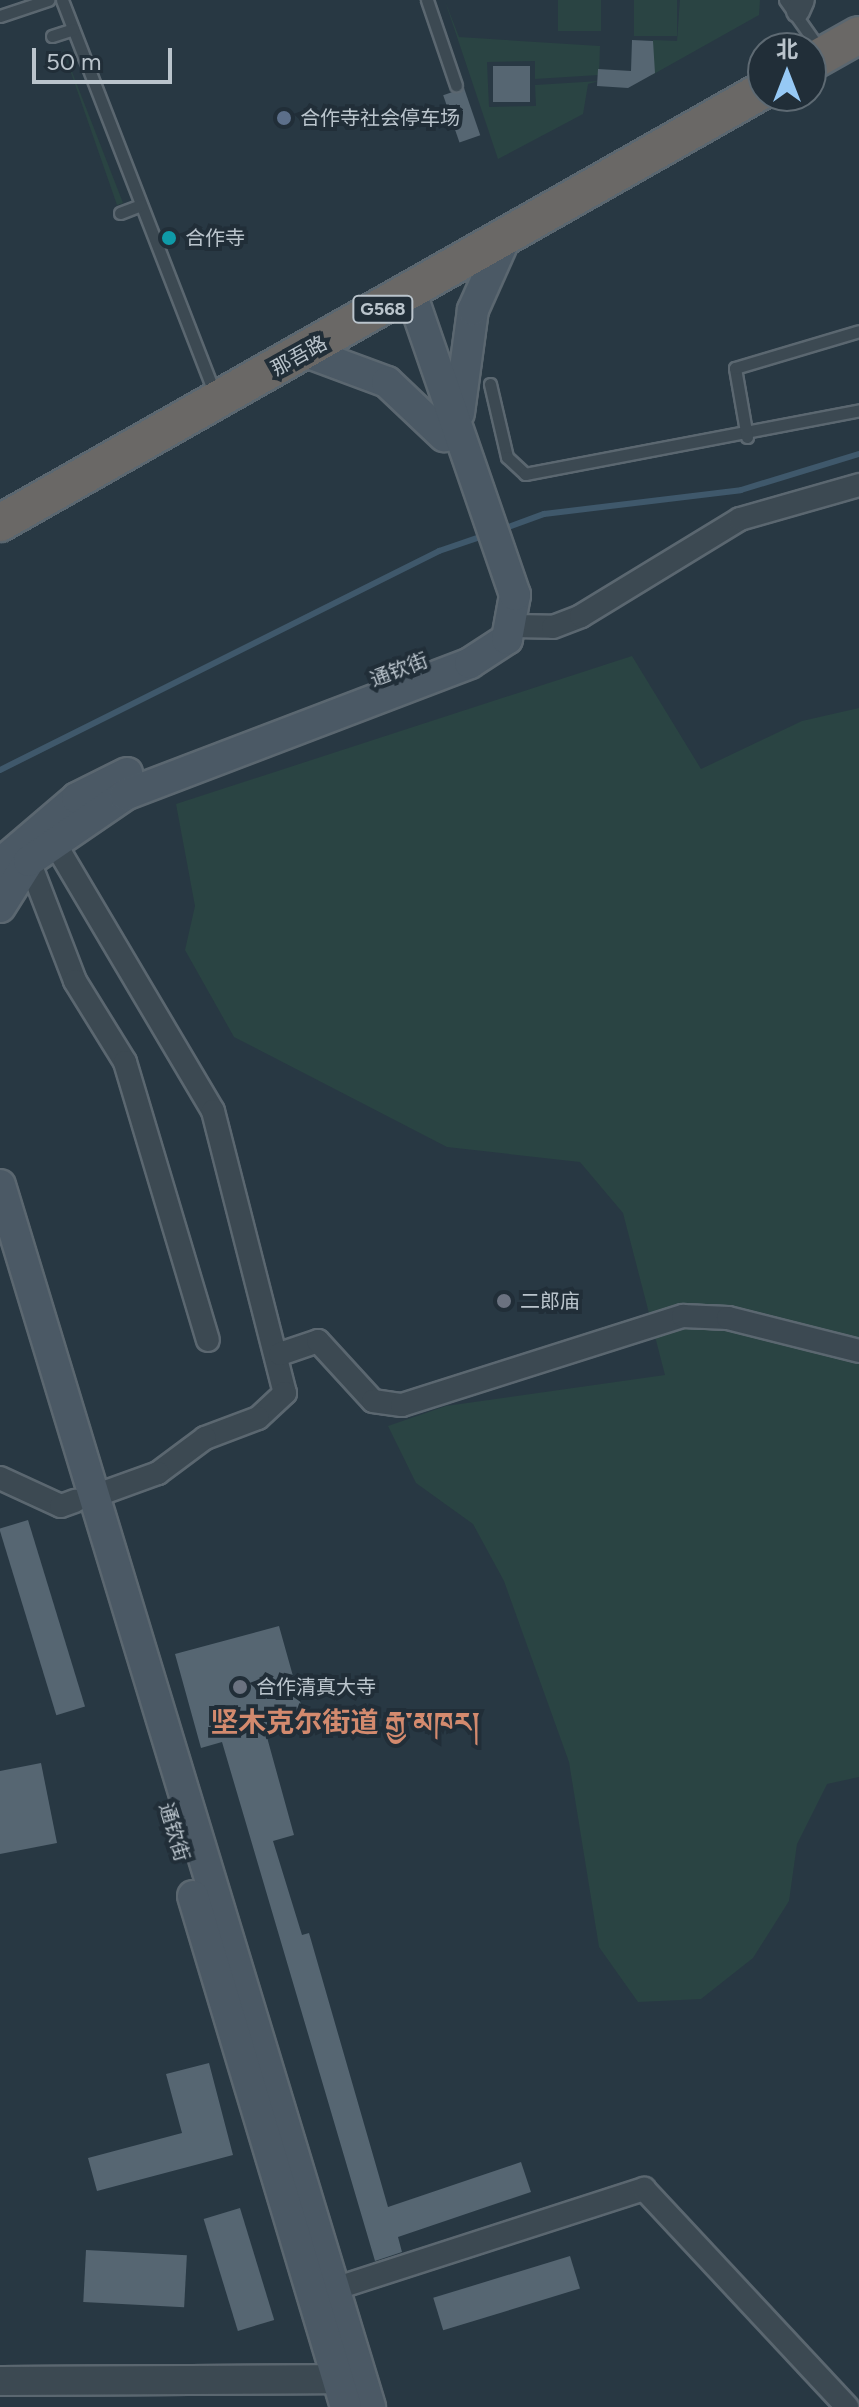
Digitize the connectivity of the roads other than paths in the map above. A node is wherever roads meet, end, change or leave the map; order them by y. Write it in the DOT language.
graph roads {
  1 [pos="48,0"];
  2 [pos="62,0"];
  3 [pos="427,0"];
  4 [pos="795,4"];
  5 [pos="0,16"];
  6 [pos="73,29"];
  7 [pos="807,32"];
  8 [pos="859,35"];
  9 [pos="52,36"];
  10 [pos="827,54"];
  11 [pos="456,85"];
  12 [pos="747,99"];
  13 [pos="141,205"];
  14 [pos="120,213"];
  15 [pos="506,236"];
  16 [pos="403,297"];
  17 [pos="859,331"];
  18 [pos="306,352"];
  19 [pos="490,384"];
  20 [pos="218,402"];
  21 [pos="859,410"];
  22 [pos="452,434"];
  23 [pos="747,437"];
  24 [pos="859,485"];
  25 [pos="0,523"];
  26 [pos="504,585"];
  27 [pos="514,626"];
  28 [pos="54,842"];
  29 [pos="15,863"];
  30 [pos="0,907"];
  31 [pos="0,1185"];
  32 [pos="0,1259"];
  33 [pos="208,1340"];
  34 [pos="859,1351"];
  35 [pos="280,1354"];
  36 [pos="0,1478"];
  37 [pos="84,1498"];
  38 [pos="334,2289"];
  39 [pos="0,2381"];
  40 [pos="349,2390"];
  41 [pos="370,2407"];
  42 [pos="847,2407"];
  1 -- 5 [label="lane"];
  2 -- 6 [label="lane"];
  3 -- 11 [label="lane"];
  4 -- 7 [label="lane"];
  6 -- 9 [label="lane"];
  6 -- 13 [label="lane"];
  8 -- 10 [label="highway"];
  12 -- 15 [label="highway, 那吾路 / G568"];
  13 -- 14 [label="lane"];
  13 -- 20 [label="lane"];
  15 -- 16 [label="highway, 那吾路 / G568"];
  15 -- 22 [label="main road"];
  16 -- 18 [label="highway, 那吾路 / G568"];
  16 -- 22 [label="main road, 通钦街"];
  17 -- 23 [label="lane"];
  18 -- 20 [label="highway, 那吾路 / G568"];
  18 -- 22 [label="main road"];
  19 -- 23 [label="lane"];
  20 -- 25 [label="highway, 那吾路 / G568"];
  21 -- 23 [label="lane"];
  22 -- 26 [label="main road, 通钦街"];
  24 -- 27 [label="street"];
  26 -- 27 [label="main road"];
  26 -- 29 [label="main road, 通钦街"];
  27 -- 28 [label="main road"];
  28 -- 29 [label="main road"];
  28 -- 35 [label="street"];
  29 -- 30 [label="main road"];
  29 -- 33 [label="street"];
  31 -- 37 [label="main road"];
  32 -- 37 [label="main road, 通钦街"];
  34 -- 35 [label="street"];
  35 -- 37 [label="street"];
  36 -- 37 [label="street"];
  37 -- 38 [label="main road"];
  37 -- 40 [label="main road, 通钦街"];
  38 -- 40 [label="main road"];
  38 -- 42 [label="street"];
  39 -- 40 [label="street"];
  40 -- 41 [label="main road"];
}
